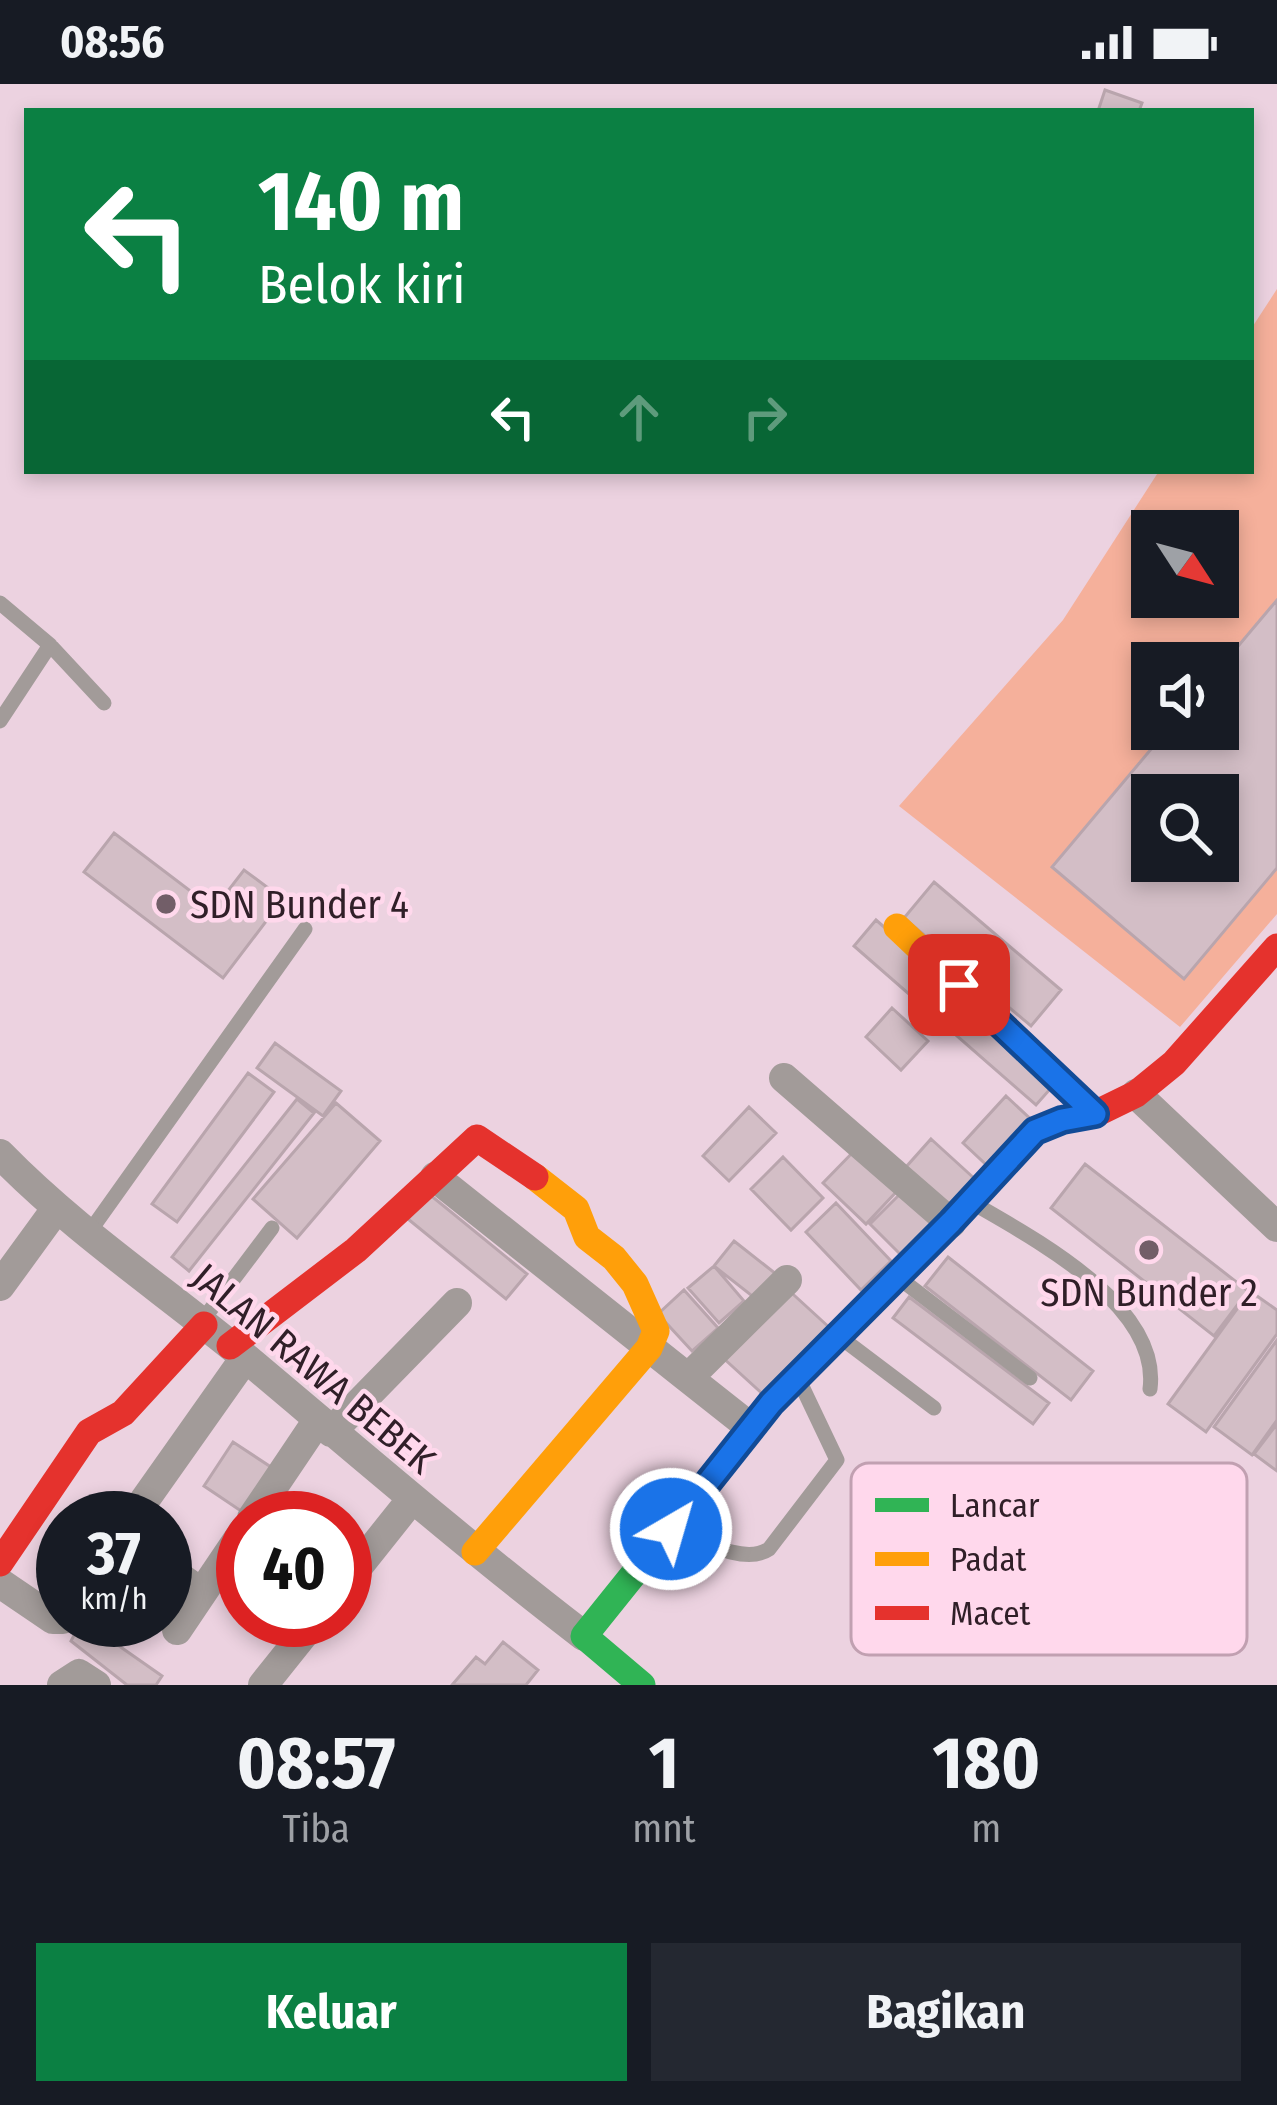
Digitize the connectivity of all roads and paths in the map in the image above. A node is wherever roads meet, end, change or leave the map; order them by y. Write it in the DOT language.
graph roads {
  1 [pos="0,603"];
  2 [pos="50,645"];
  3 [pos="104,704"];
  4 [pos="0,721"];
  5 [pos="897,927"];
  6 [pos="305,928"];
  7 [pos="1277,947"];
  8 [pos="784,1078"];
  9 [pos="1136,1094"];
  10 [pos="1095,1114"];
  11 [pos="0,1154"];
  12 [pos="435,1177"];
  13 [pos="56,1209"];
  14 [pos="960,1212"];
  15 [pos="1277,1227"];
  16 [pos="272,1228"];
  17 [pos="87,1235"];
  18 [pos="897,1276"];
  19 [pos="787,1280"];
  20 [pos="0,1286"];
  21 [pos="457,1303"];
  22 [pos="203,1323"];
  23 [pos="837,1335"];
  24 [pos="649,1348"];
  25 [pos="238,1352"];
  26 [pos="796,1376"];
  27 [pos="688,1378"];
  28 [pos="1030,1378"];
  29 [pos="1150,1389"];
  30 [pos="934,1408"];
  31 [pos="325,1426"];
  32 [pos="750,1427"];
  33 [pos="149,1491"];
  34 [pos="273,1491"];
  35 [pos="411,1500"];
  36 [pos="671,1529"];
  37 [pos="372,1549"];
  38 [pos="475,1552"];
  39 [pos="0,1563"];
  40 [pos="216,1572"];
  41 [pos="0,1583"];
  42 [pos="192,1586"];
  43 [pos="202,1593"];
  44 [pos="36,1607"];
  45 [pos="192,1608"];
  46 [pos="584,1636"];
  47 [pos="293,1647"];
  48 [pos="62,1685"];
  49 [pos="96,1685"];
  50 [pos="263,1685"];
  51 [pos="642,1685"];
  1 -- 2 [label="lane"];
  2 -- 3 [label="lane"];
  2 -- 4 [label="lane"];
  5 -- 10 [label="street"];
  6 -- 17 [label="lane"];
  7 -- 9 [label="street"];
  8 -- 14 [label="street"];
  9 -- 10 [label="street"];
  9 -- 15 [label="street"];
  10 -- 14 [label="street"];
  11 -- 13 [label="street, JALAN RAWA BEBEK"];
  12 -- 24 [label="street"];
  12 -- 24 [label="street"];
  12 -- 25 [label="street"];
  13 -- 17 [label="street, JALAN RAWA BEBEK"];
  13 -- 20 [label="street"];
  14 -- 18 [label="street"];
  14 -- 29 [label="lane"];
  16 -- 22 [label="lane"];
  17 -- 22 [label="street, JALAN RAWA BEBEK"];
  18 -- 23 [label="street"];
  18 -- 28 [label="lane"];
  19 -- 27 [label="street"];
  21 -- 31 [label="street"];
  22 -- 25 [label="street, JALAN RAWA BEBEK"];
  22 -- 39 [label="street"];
  23 -- 26 [label="street"];
  23 -- 30 [label="lane"];
  24 -- 27 [label="street"];
  24 -- 38 [label="street"];
  25 -- 31 [label="street, JALAN RAWA BEBEK"];
  25 -- 33 [label="street"];
  26 -- 32 [label="street"];
  26 -- 36 [label="lane"];
  27 -- 32 [label="street"];
  31 -- 34 [label="street"];
  31 -- 35 [label="street, JALAN RAWA BEBEK"];
  32 -- 36 [label="street"];
  35 -- 37 [label="street"];
  35 -- 38 [label="street, JALAN RAWA BEBEK"];
  36 -- 46 [label="street"];
  38 -- 46 [label="street, JALAN RAWA BEBEK"];
  40 -- 43 [label="street"];
  41 -- 44 [label="street"];
  42 -- 43 [label="street"];
  43 -- 45 [label="street"];
  46 -- 51 [label="street"];
  47 -- 50 [label="street"];
  48 -- 49 [label="street"];
}
